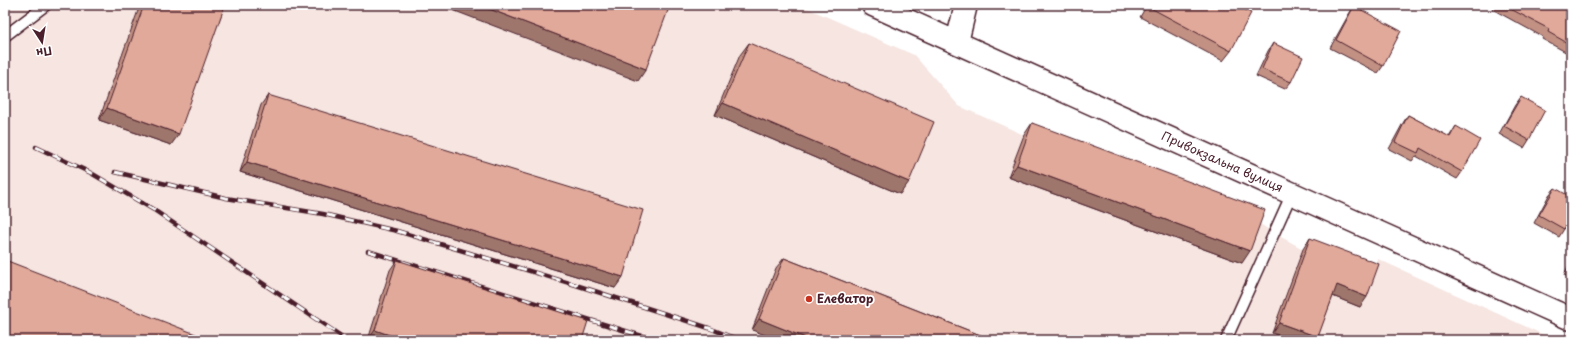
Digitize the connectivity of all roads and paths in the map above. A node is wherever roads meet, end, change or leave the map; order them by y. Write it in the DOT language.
graph roads {
  1 [pos="46,5"];
  2 [pos="873,5"];
  3 [pos="966,5"];
  4 [pos="5,36"];
  5 [pos="957,42"];
  6 [pos="1292,193"];
  7 [pos="1571,319"];
  8 [pos="1226,340"];
  1 -- 4 [label="lane"];
  2 -- 5 [label="street, Привокзальна вулиця"];
  3 -- 5 [label="street"];
  5 -- 6 [label="street, Привокзальна вулиця"];
  6 -- 7 [label="street, Привокзальна вулиця"];
  6 -- 8 [label="lane"];
}
